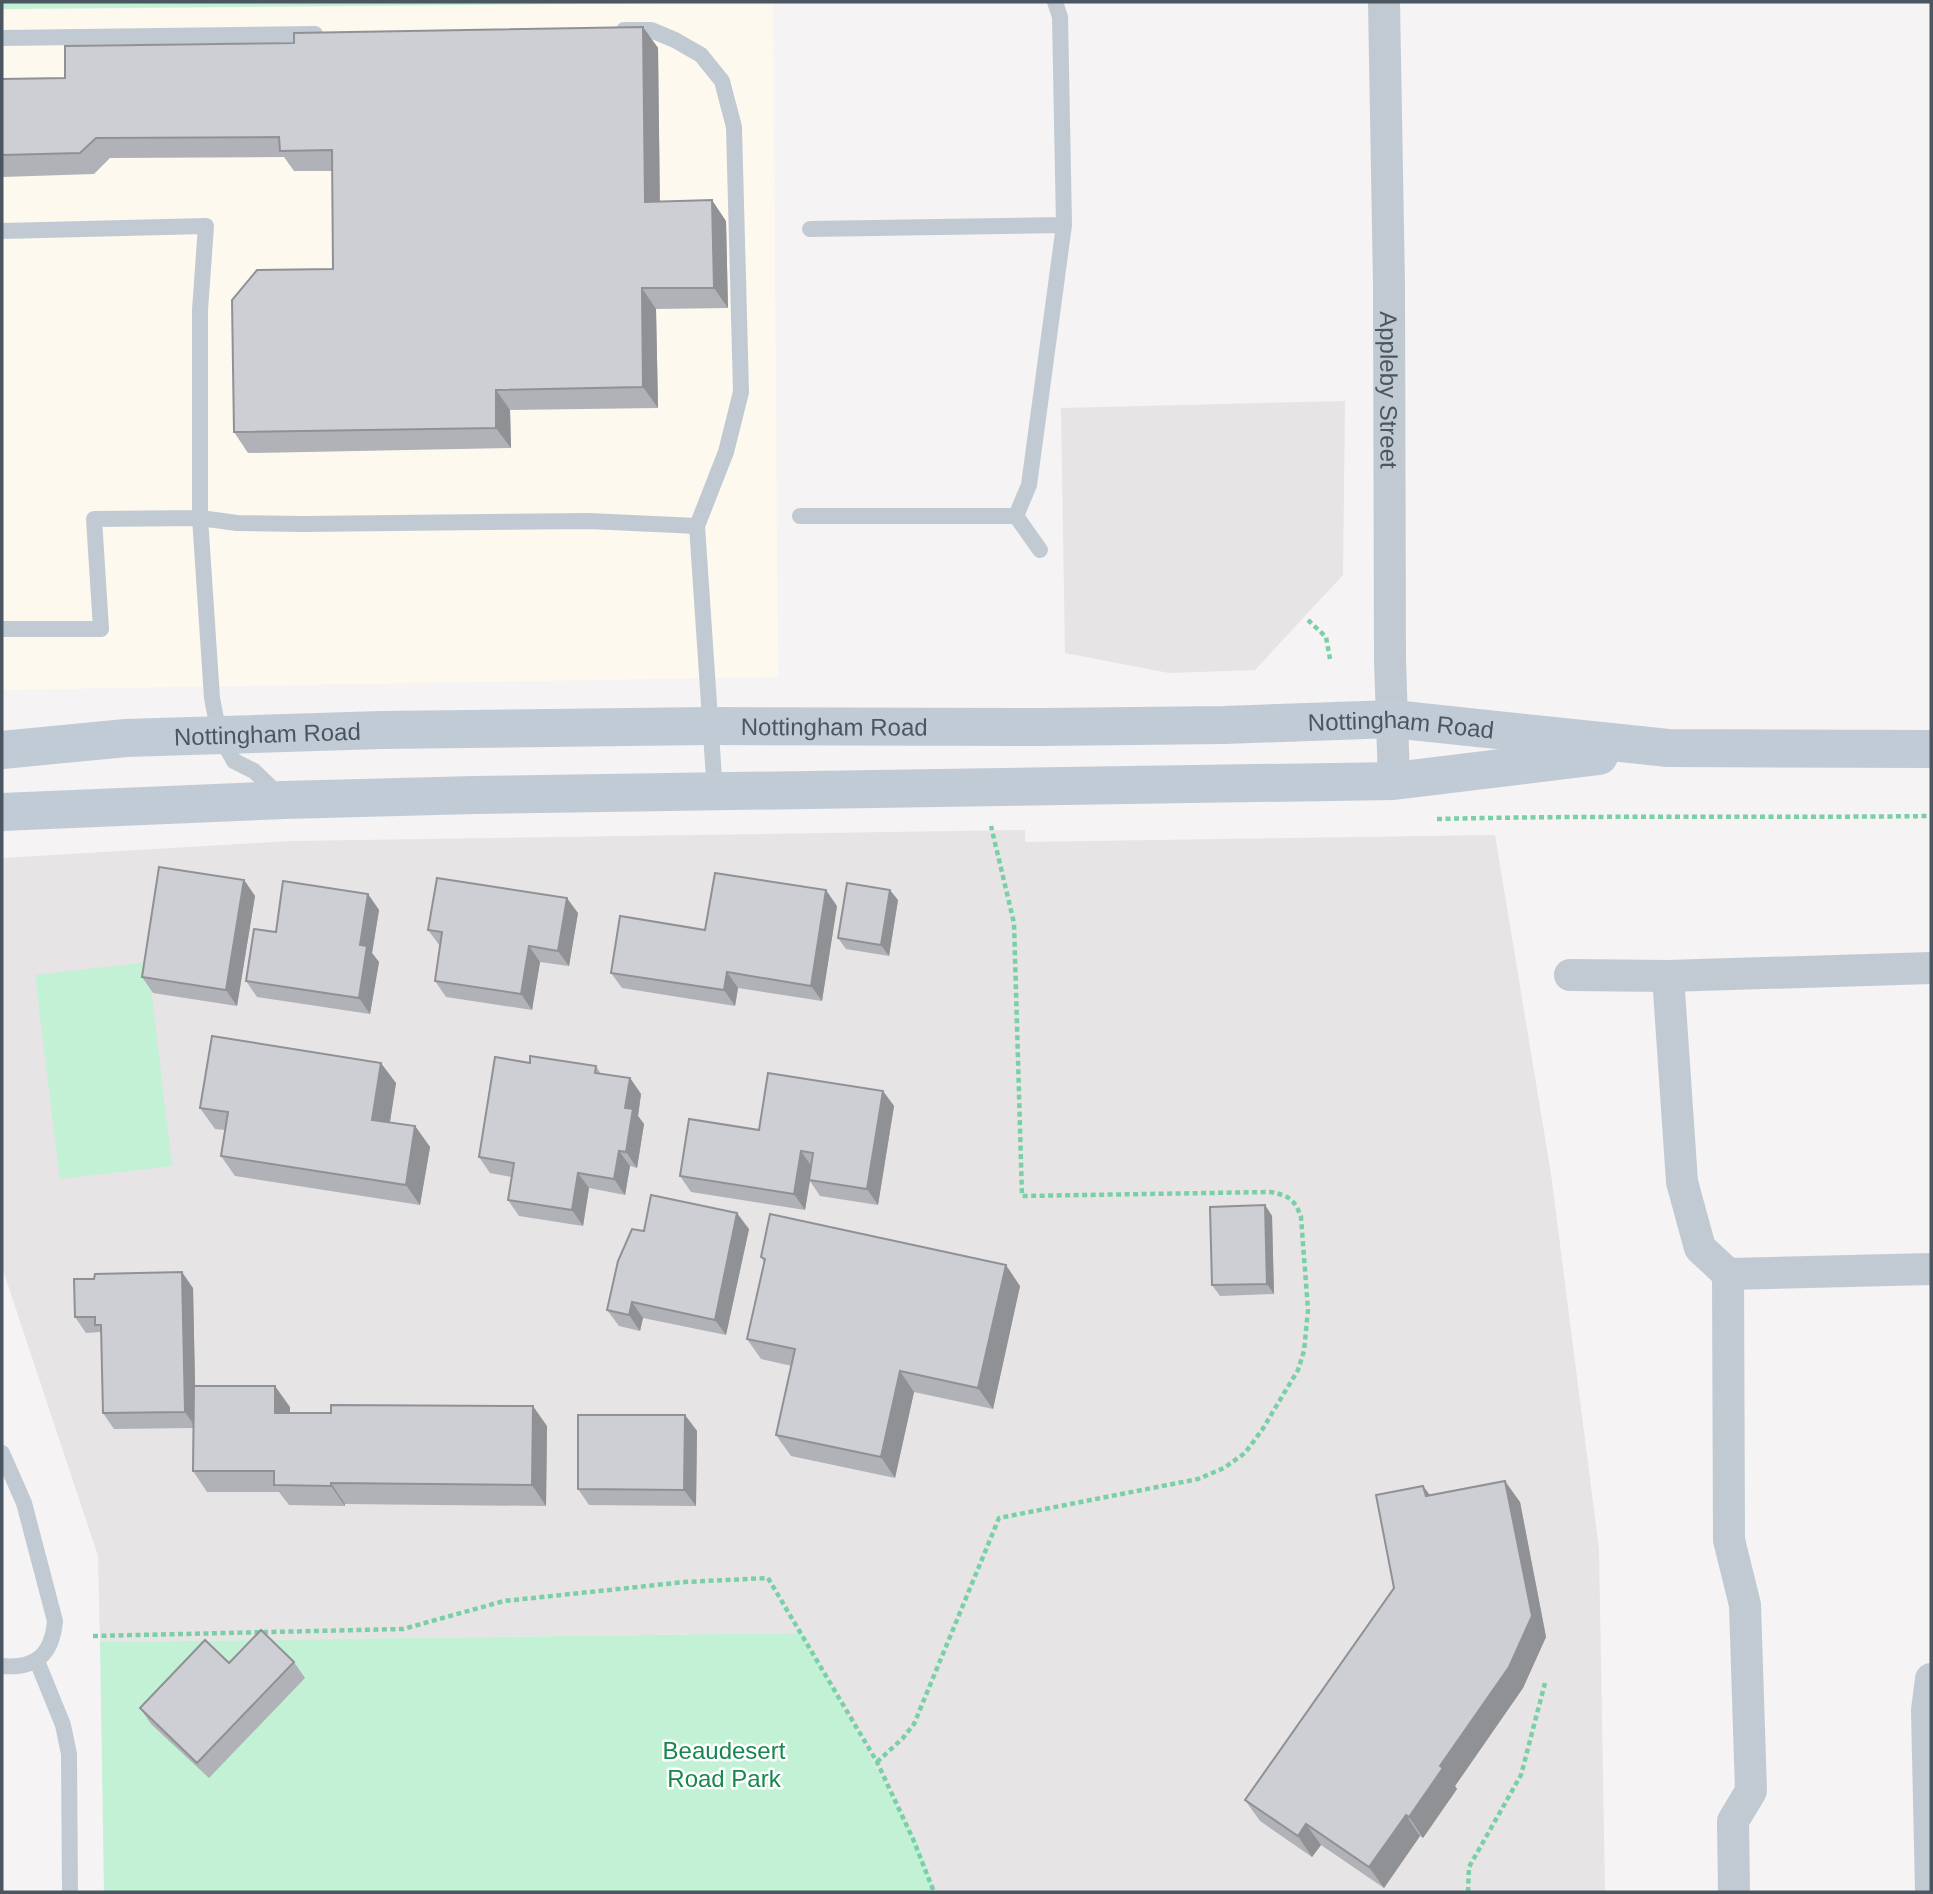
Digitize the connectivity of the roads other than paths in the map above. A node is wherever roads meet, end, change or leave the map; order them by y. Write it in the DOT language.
graph roads {
  1 [pos="1055,2"];
  2 [pos="1384,2"];
  3 [pos="609,30"];
  4 [pos="333,34"];
  5 [pos="2,38"];
  6 [pos="1064,225"];
  7 [pos="810,229"];
  8 [pos="2,231"];
  9 [pos="800,516"];
  10 [pos="1016,516"];
  11 [pos="200,518"];
  12 [pos="697,526"];
  13 [pos="1041,550"];
  14 [pos="2,629"];
  15 [pos="1392,719"];
  16 [pos="709,726"];
  17 [pos="219,734"];
  18 [pos="1668,748"];
  19 [pos="1931,749"];
  20 [pos="2,750"];
  21 [pos="1395,781"];
  22 [pos="715,793"];
  23 [pos="284,800"];
  24 [pos="2,812"];
  25 [pos="1931,968"];
  26 [pos="1570,975"];
  27 [pos="1668,976"];
  28 [pos="1931,1269"];
  29 [pos="1728,1274"];
  30 [pos="3,1458"];
  31 [pos="2,1486"];
  32 [pos="37,1661"];
  33 [pos="2,1666"];
  34 [pos="1931,1679"];
  35 [pos="70,1892"];
  36 [pos="1734,1892"];
  37 [pos="1931,1892"];
  1 -- 6 [label="lane"];
  2 -- 15 [label="street, Appleby Street"];
  3 -- 12 [label="lane"];
  4 -- 5 [label="lane"];
  6 -- 7 [label="lane"];
  6 -- 10 [label="lane"];
  8 -- 11 [label="lane"];
  9 -- 10 [label="lane"];
  10 -- 13 [label="lane"];
  11 -- 12 [label="lane"];
  11 -- 14 [label="lane"];
  11 -- 17 [label="lane"];
  12 -- 16 [label="lane"];
  15 -- 16 [label="street, Nottingham Road"];
  15 -- 18 [label="street, Nottingham Road"];
  15 -- 21 [label="street, Appleby Street"];
  16 -- 17 [label="street, Nottingham Road"];
  16 -- 22 [label="lane"];
  17 -- 20 [label="street, Nottingham Road"];
  17 -- 23 [label="lane"];
  18 -- 19 [label="street, Nottingham Road"];
  18 -- 21 [label="street, Nottingham Road"];
  21 -- 22 [label="street, Nottingham Road"];
  22 -- 23 [label="street, Nottingham Road"];
  23 -- 24 [label="street, Nottingham Road"];
  25 -- 27 [label="street"];
  26 -- 27 [label="street"];
  27 -- 29 [label="street"];
  28 -- 29 [label="street"];
  29 -- 36 [label="street"];
  30 -- 31 [label="lane"];
  30 -- 32 [label="lane"];
  32 -- 33 [label="lane"];
  32 -- 35 [label="lane"];
  34 -- 37 [label="street"];
}
